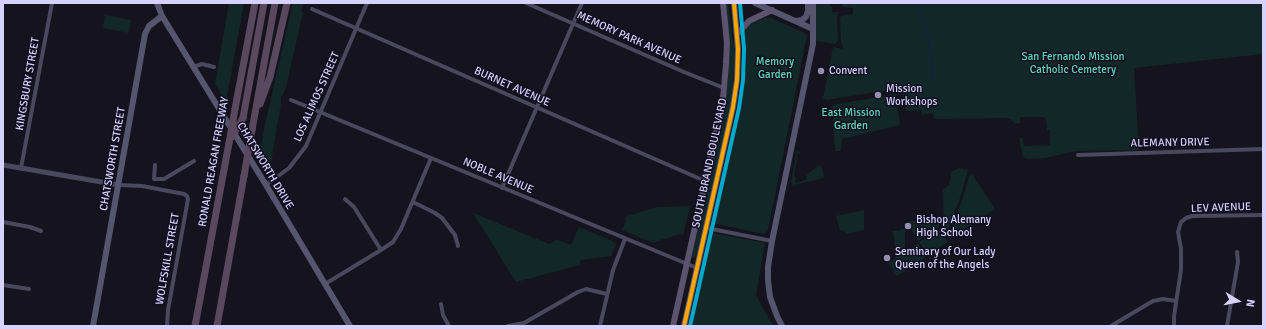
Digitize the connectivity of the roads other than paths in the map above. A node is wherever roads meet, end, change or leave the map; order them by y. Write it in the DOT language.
graph roads {
  1 [pos="52,3"];
  2 [pos="157,3"];
  3 [pos="255,3"];
  4 [pos="265,3"];
  5 [pos="275,3"];
  6 [pos="287,3"];
  7 [pos="367,3"];
  8 [pos="526,3"];
  9 [pos="582,3"];
  10 [pos="723,3"];
  11 [pos="734,3"];
  12 [pos="755,3"];
  13 [pos="808,3"];
  14 [pos="813,3"];
  15 [pos="312,9"];
  16 [pos="772,10"];
  17 [pos="162,16"];
  18 [pos="796,21"];
  19 [pos="573,23"];
  20 [pos="356,29"];
  21 [pos="814,29"];
  22 [pos="738,32"];
  23 [pos="193,67"];
  24 [pos="214,67"];
  25 [pos="260,87"];
  26 [pos="724,88"];
  27 [pos="291,100"];
  28 [pos="536,108"];
  29 [pos="320,112"];
  30 [pos="254,119"];
  31 [pos="229,142"];
  32 [pos="1263,149"];
  33 [pos="1078,155"];
  34 [pos="431,158"];
  35 [pos="194,162"];
  36 [pos="3,164"];
  37 [pos="155,166"];
  38 [pos="21,168"];
  39 [pos="154,179"];
  40 [pos="705,181"];
  41 [pos="119,185"];
  42 [pos="266,186"];
  43 [pos="153,188"];
  44 [pos="502,188"];
  45 [pos="345,199"];
  46 [pos="413,202"];
  47 [pos="1263,216"];
  48 [pos="3,222"];
  49 [pos="707,228"];
  50 [pos="40,231"];
  51 [pos="625,239"];
  52 [pos="772,241"];
  53 [pos="458,246"];
  54 [pos="381,250"];
  55 [pos="1237,252"];
  56 [pos="686,265"];
  57 [pos="697,268"];
  58 [pos="325,284"];
  59 [pos="3,286"];
  60 [pos="29,289"];
  61 [pos="607,294"];
  62 [pos="1176,301"];
  63 [pos="441,304"];
  64 [pos="93,326"];
  65 [pos="167,326"];
  66 [pos="195,326"];
  67 [pos="217,326"];
  68 [pos="350,326"];
  69 [pos="449,326"];
  70 [pos="508,326"];
  71 [pos="600,326"];
  72 [pos="672,326"];
  73 [pos="684,326"];
  74 [pos="782,326"];
  75 [pos="1110,326"];
  76 [pos="1174,326"];
  77 [pos="1227,326"];
  1 -- 38 [label="street, KINGSBURY STREET"];
  2 -- 17 [label="main road"];
  3 -- 31 [label="highway, RONALD REAGAN FREEWAY, bridge"];
  4 -- 25 [label="highway"];
  4 -- 31 [label="highway, bridge"];
  5 -- 25 [label="highway"];
  6 -- 30 [label="highway"];
  7 -- 20 [label="street, LOS ALIMOS STREET"];
  8 -- 19 [label="street, MEMORY PARK AVENUE"];
  9 -- 19 [label="street"];
  10 -- 26 [label="main road, SOUTH BRAND BOULEVARD"];
  11 -- 22 [label="main road, SOUTH BRAND BOULEVARD"];
  12 -- 16 [label="main road"];
  13 -- 18 [label="main road"];
  14 -- 21 [label="main road"];
  15 -- 20 [label="street, BURNET AVENUE"];
  16 -- 18 [label="main road"];
  16 -- 22 [label="main road"];
  17 -- 23 [label="main road, CHATSWORTH DRIVE"];
  17 -- 41 [label="main road, CHATSWORTH STREET"];
  18 -- 21 [label="main road"];
  19 -- 26 [label="street, MEMORY PARK AVENUE"];
  19 -- 28 [label="street"];
  20 -- 28 [label="street, BURNET AVENUE"];
  20 -- 29 [label="street, LOS ALIMOS STREET"];
  21 -- 52 [label="main road"];
  22 -- 49 [label="main road, SOUTH BRAND BOULEVARD"];
  23 -- 24 [label="street"];
  23 -- 42 [label="main road, CHATSWORTH DRIVE"];
  25 -- 30 [label="highway"];
  26 -- 40 [label="main road, SOUTH BRAND BOULEVARD"];
  27 -- 29 [label="street, NOBLE AVENUE"];
  28 -- 40 [label="street, BURNET AVENUE"];
  28 -- 44 [label="street"];
  29 -- 34 [label="street, NOBLE AVENUE"];
  29 -- 42 [label="street, LOS ALIMOS STREET"];
  30 -- 67 [label="highway, bridge"];
  31 -- 66 [label="highway, RONALD REAGAN FREEWAY"];
  32 -- 33 [label="street, ALEMANY DRIVE"];
  34 -- 44 [label="street, NOBLE AVENUE"];
  34 -- 46 [label="street"];
  35 -- 39 [label="street"];
  36 -- 38 [label="street"];
  37 -- 39 [label="street"];
  38 -- 41 [label="street"];
  39 -- 43 [label="street"];
  40 -- 56 [label="main road, SOUTH BRAND BOULEVARD"];
  41 -- 43 [label="street"];
  41 -- 64 [label="main road, CHATSWORTH STREET"];
  42 -- 58 [label="main road, CHATSWORTH DRIVE"];
  43 -- 65 [label="street, WOLFSKILL STREET"];
  44 -- 51 [label="street, NOBLE AVENUE"];
  45 -- 54 [label="street"];
  46 -- 53 [label="street"];
  46 -- 54 [label="street"];
  47 -- 62 [label="street, LEV AVENUE"];
  48 -- 50 [label="street"];
  49 -- 52 [label="street"];
  49 -- 57 [label="main road, SOUTH BRAND BOULEVARD"];
  51 -- 56 [label="street, NOBLE AVENUE"];
  51 -- 61 [label="street"];
  52 -- 74 [label="main road"];
  54 -- 58 [label="street"];
  55 -- 77 [label="street"];
  56 -- 57 [label="street, NOBLE AVENUE"];
  56 -- 72 [label="main road, SOUTH BRAND BOULEVARD"];
  57 -- 73 [label="main road, SOUTH BRAND BOULEVARD"];
  58 -- 68 [label="main road, CHATSWORTH DRIVE"];
  59 -- 60 [label="street"];
  61 -- 70 [label="street"];
  61 -- 71 [label="street"];
  62 -- 75 [label="street"];
  62 -- 76 [label="street"];
  63 -- 69 [label="street"];
}
